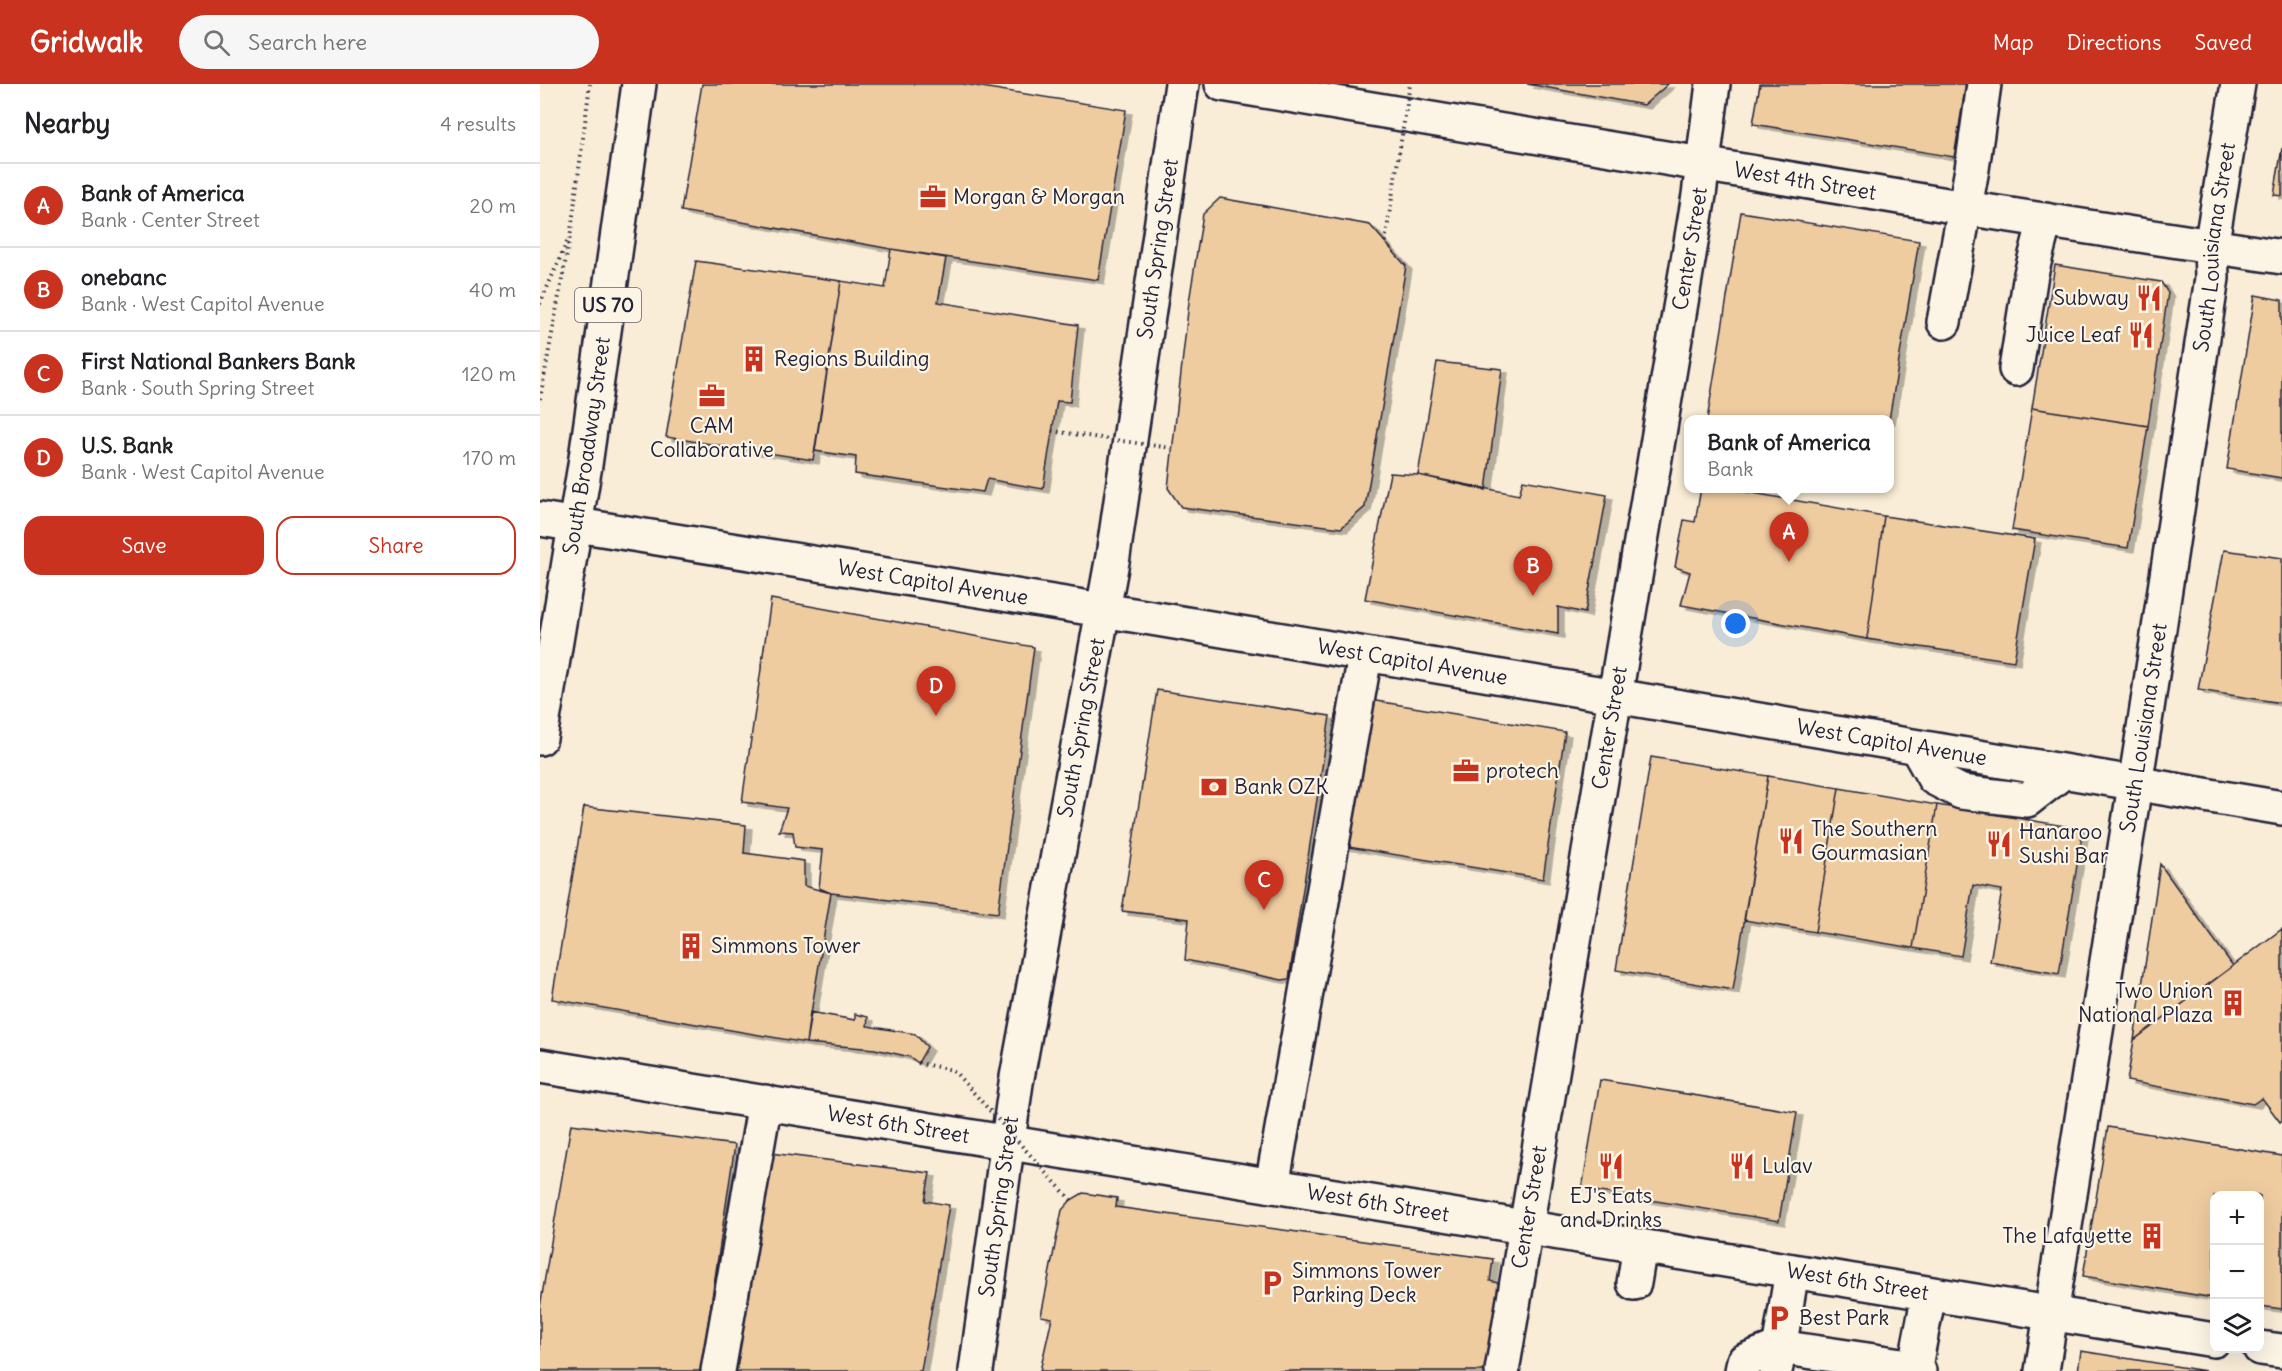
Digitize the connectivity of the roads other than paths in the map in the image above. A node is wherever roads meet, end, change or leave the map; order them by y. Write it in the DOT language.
graph roads {
  1 [pos="639,84"];
  2 [pos="1182,84"];
  3 [pos="1222,84"];
  4 [pos="1713,84"];
  5 [pos="1984,84"];
  6 [pos="2238,84"];
  7 [pos="1702,163"];
  8 [pos="1965,208"];
  9 [pos="2045,220"];
  10 [pos="2211,247"];
  11 [pos="2282,257"];
  12 [pos="1944,322"];
  13 [pos="2016,369"];
  14 [pos="540,519"];
  15 [pos="576,525"];
  16 [pos="1104,611"];
  17 [pos="1365,656"];
  18 [pos="1614,697"];
  19 [pos="540,738"];
  20 [pos="2135,784"];
  21 [pos="2282,808"];
  22 [pos="540,1066"];
  23 [pos="765,1102"];
  24 [pos="1010,1142"];
  25 [pos="1272,1186"];
  26 [pos="1525,1227"];
  27 [pos="1640,1246"];
  28 [pos="1792,1271"];
  29 [pos="1634,1283"];
  30 [pos="1929,1294"];
  31 [pos="2051,1313"];
  32 [pos="2210,1339"];
  33 [pos="2264,1349"];
  34 [pos="2282,1351"];
  35 [pos="1792,1360"];
  36 [pos="1871,1366"];
  37 [pos="1916,1370"];
  38 [pos="718,1371"];
  39 [pos="976,1371"];
  40 [pos="1502,1371"];
  41 [pos="1742,1371"];
  42 [pos="2042,1371"];
  1 -- 15 [label="street, South Broadway Street / US 70"];
  2 -- 16 [label="street, South Spring Street"];
  3 -- 7 [label="street, West 4th Street"];
  4 -- 7 [label="street, Center Street"];
  5 -- 8 [label="street"];
  6 -- 10 [label="street, South Louisiana Street"];
  7 -- 8 [label="street, West 4th Street"];
  7 -- 18 [label="street, Center Street"];
  8 -- 9 [label="street, West 4th Street"];
  8 -- 12 [label="street"];
  9 -- 10 [label="street, West 4th Street"];
  9 -- 13 [label="street"];
  10 -- 11 [label="street, West 4th Street"];
  10 -- 20 [label="street, South Louisiana Street"];
  14 -- 15 [label="street, West Capitol Avenue"];
  15 -- 16 [label="street, West Capitol Avenue"];
  15 -- 19 [label="street, South Broadway Street / US 70"];
  16 -- 17 [label="street, West Capitol Avenue"];
  16 -- 24 [label="street, South Spring Street"];
  17 -- 18 [label="street, West Capitol Avenue"];
  17 -- 25 [label="street"];
  18 -- 20 [label="street, West Capitol Avenue"];
  18 -- 26 [label="street, Center Street"];
  20 -- 21 [label="street, West Capitol Avenue"];
  20 -- 31 [label="street, South Louisiana Street"];
  22 -- 23 [label="street, West 6th Street"];
  23 -- 24 [label="street, West 6th Street"];
  23 -- 38 [label="street"];
  24 -- 25 [label="street, West 6th Street"];
  24 -- 39 [label="street, South Spring Street"];
  25 -- 26 [label="street, West 6th Street"];
  26 -- 27 [label="street, West 6th Street"];
  26 -- 40 [label="street, Center Street"];
  27 -- 28 [label="street, West 6th Street"];
  27 -- 29 [label="street"];
  28 -- 30 [label="street, West 6th Street"];
  28 -- 35 [label="street"];
  30 -- 31 [label="street, West 6th Street"];
  30 -- 37 [label="street"];
  31 -- 32 [label="street, West 6th Street"];
  31 -- 42 [label="street, South Louisiana Street"];
  33 -- 34 [label="street"];
  35 -- 36 [label="street"];
  35 -- 41 [label="street"];
  36 -- 37 [label="street"];
}
